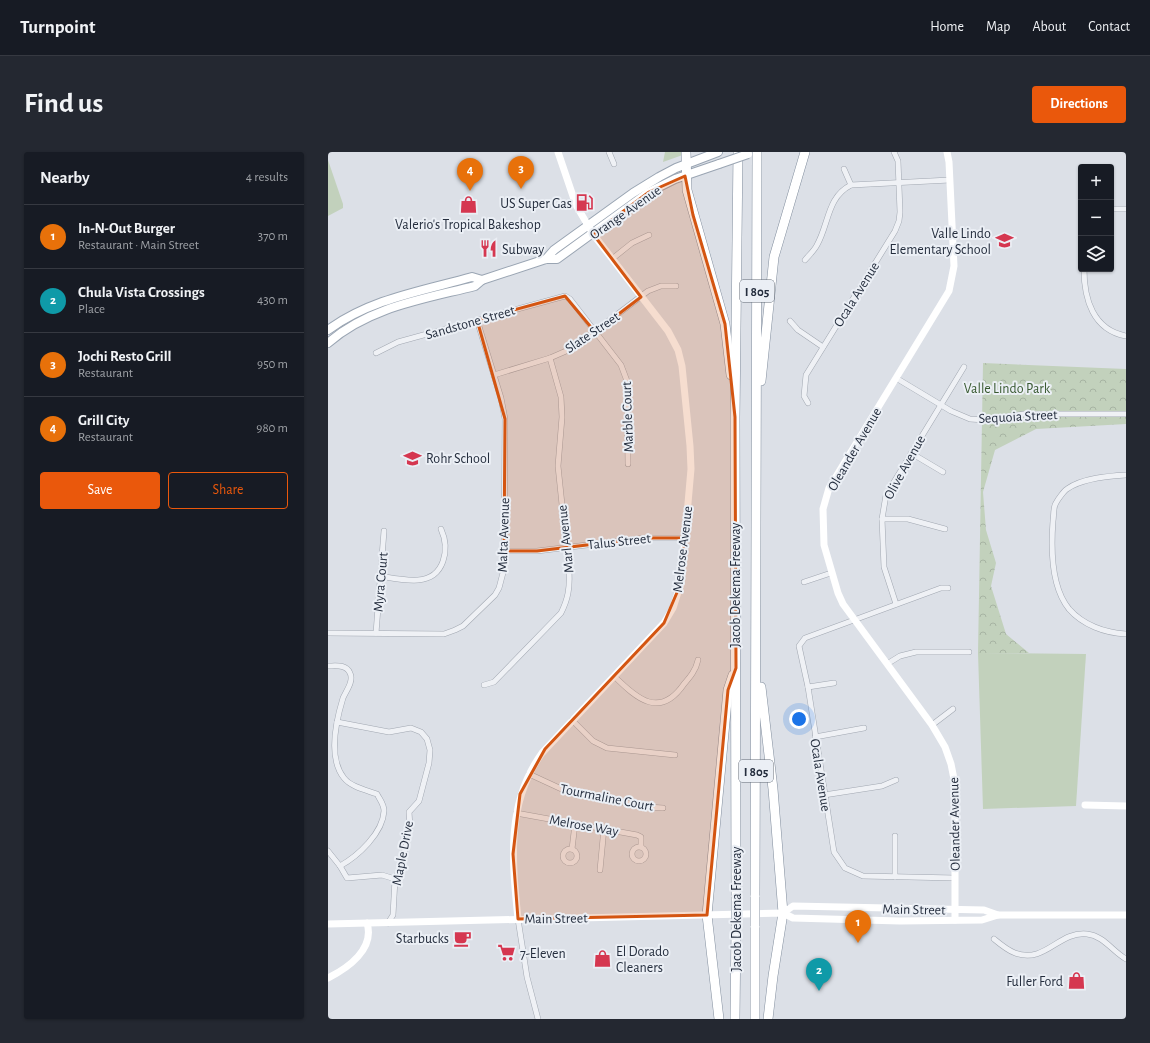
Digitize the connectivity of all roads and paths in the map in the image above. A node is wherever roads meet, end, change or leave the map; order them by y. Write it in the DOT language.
graph roads {
  1 [pos="558,152"];
  2 [pos="609,152"];
  3 [pos="686,152"];
  4 [pos="718,152"];
  5 [pos="738,152"];
  6 [pos="753,152"];
  7 [pos="757,152"];
  8 [pos="805,152"];
  9 [pos="894,152"];
  10 [pos="947,152"];
  11 [pos="614,164"];
  12 [pos="685,164"];
  13 [pos="844,169"];
  14 [pos="686,176"];
  15 [pos="950,180"];
  16 [pos="899,183"];
  17 [pos="851,185"];
  18 [pos="1114,209"];
  19 [pos="1126,209"];
  20 [pos="588,226"];
  21 [pos="593,234"];
  22 [pos="649,235"];
  23 [pos="953,251"];
  24 [pos="982,252"];
  25 [pos="546,259"];
  26 [pos="612,259"];
  27 [pos="805,260"];
  28 [pos="1084,272"];
  29 [pos="482,280"];
  30 [pos="676,286"];
  31 [pos="423,290"];
  32 [pos="566,296"];
  33 [pos="641,297"];
  34 [pos="425,299"];
  35 [pos="478,320"];
  36 [pos="790,321"];
  37 [pos="328,330"];
  38 [pos="595,332"];
  39 [pos="1126,336"];
  40 [pos="328,343"];
  41 [pos="823,347"];
  42 [pos="376,353"];
  43 [pos="550,358"];
  44 [pos="964,367"];
  45 [pos="494,375"];
  46 [pos="896,378"];
  47 [pos="808,403"];
  48 [pos="941,405"];
  49 [pos="1126,414"];
  50 [pos="735,417"];
  51 [pos="755,430"];
  52 [pos="911,453"];
  53 [pos="628,464"];
  54 [pos="943,472"];
  55 [pos="1126,475"];
  56 [pos="882,518"];
  57 [pos="945,529"];
  58 [pos="441,530"];
  59 [pos="384,531"];
  60 [pos="686,538"];
  61 [pos="566,547"];
  62 [pos="504,550"];
  63 [pos="831,573"];
  64 [pos="380,576"];
  65 [pos="804,582"];
  66 [pos="948,588"];
  67 [pos="896,604"];
  68 [pos="855,621"];
  69 [pos="376,633"];
  70 [pos="328,634"];
  71 [pos="1126,634"];
  72 [pos="756,645"];
  73 [pos="969,652"];
  74 [pos="698,660"];
  75 [pos="887,664"];
  76 [pos="328,666"];
  77 [pos="736,668"];
  78 [pos="614,676"];
  79 [pos="834,683"];
  80 [pos="484,686"];
  81 [pos="808,687"];
  82 [pos="953,709"];
  83 [pos="572,720"];
  84 [pos="337,722"];
  85 [pos="932,725"];
  86 [pos="864,728"];
  87 [pos="815,737"];
  88 [pos="675,755"];
  89 [pos="529,774"];
  90 [pos="896,780"];
  91 [pos="824,795"];
  92 [pos="1085,805"];
  93 [pos="1126,806"];
  94 [pos="663,808"];
  95 [pos="516,813"];
  96 [pos="575,824"];
  97 [pos="604,828"];
  98 [pos="895,836"];
  99 [pos="640,847"];
  100 [pos="572,849"];
  101 [pos="328,851"];
  102 [pos="340,866"];
  103 [pos="600,870"];
  104 [pos="894,877"];
  105 [pos="955,878"];
  106 [pos="395,879"];
  107 [pos="901,909"];
  108 [pos="955,910"];
  109 [pos="783,913"];
  110 [pos="707,915"];
  111 [pos="998,915"];
  112 [pos="1126,916"];
  113 [pos="518,919"];
  114 [pos="955,920"];
  115 [pos="900,921"];
  116 [pos="367,923"];
  117 [pos="388,923"];
  118 [pos="328,924"];
  119 [pos="994,939"];
  120 [pos="1126,959"];
  121 [pos="328,978"];
  122 [pos="538,1019"];
  123 [pos="719,1019"];
  124 [pos="735,1019"];
  125 [pos="755,1019"];
  126 [pos="768,1019"];
  1 -- 20 [label="street, Melrose Avenue"];
  2 -- 11 [label="street"];
  3 -- 12 [label="highway"];
  4 -- 12 [label="main road, Orange Avenue"];
  5 -- 50 [label="highway, Jacob Dekema Freeway / I 805"];
  6 -- 14 [label="main road, Orange Avenue, bridge"];
  7 -- 51 [label="highway, Jacob Dekema Freeway / I 805"];
  8 -- 51 [label="highway"];
  9 -- 16 [label="street, Ocala Avenue"];
  10 -- 15 [label="street, Oleander Avenue"];
  12 -- 14 [label="highway"];
  12 -- 20 [label="main road, Orange Avenue"];
  13 -- 17 [label="street"];
  14 -- 21 [label="main road, Orange Avenue"];
  14 -- 50 [label="highway"];
  15 -- 16 [label="street"];
  15 -- 23 [label="street, Oleander Avenue"];
  16 -- 17 [label="street"];
  16 -- 41 [label="street, Ocala Avenue"];
  17 -- 27 [label="street"];
  18 -- 19 [label="street"];
  20 -- 21 [label="street, Melrose Avenue"];
  20 -- 25 [label="main road, Orange Avenue"];
  21 -- 25 [label="main road, Orange Avenue"];
  21 -- 26 [label="street, Melrose Avenue"];
  22 -- 26 [label="street"];
  23 -- 24 [label="street"];
  23 -- 46 [label="street, Oleander Avenue"];
  25 -- 29 [label="main road, Orange Avenue"];
  26 -- 33 [label="street, Melrose Avenue"];
  28 -- 39 [label="street"];
  29 -- 31 [label="main road, Orange Avenue"];
  29 -- 34 [label="main road, Orange Avenue"];
  30 -- 33 [label="street, Slate Street"];
  31 -- 34 [label="main road"];
  31 -- 37 [label="main road, Orange Avenue"];
  32 -- 35 [label="street, Sandstone Street"];
  32 -- 38 [label="street, Marble Court"];
  33 -- 38 [label="street, Slate Street"];
  33 -- 60 [label="street, Melrose Avenue"];
  34 -- 40 [label="main road, Orange Avenue"];
  35 -- 42 [label="street, Sandstone Street"];
  35 -- 45 [label="street, Malta Avenue"];
  36 -- 41 [label="street"];
  38 -- 43 [label="street, Slate Street"];
  38 -- 53 [label="street, Marble Court"];
  41 -- 47 [label="street, Ocala Avenue"];
  43 -- 45 [label="street, Slate Street"];
  43 -- 61 [label="street, Marl Avenue"];
  44 -- 48 [label="street, Olive Avenue"];
  45 -- 62 [label="street, Malta Avenue"];
  46 -- 48 [label="street, Sequoia Street"];
  46 -- 63 [label="street, Oleander Avenue"];
  48 -- 49 [label="street, Sequoia Street"];
  48 -- 52 [label="street, Olive Avenue"];
  50 -- 77 [label="highway, Jacob Dekema Freeway / I 805"];
  51 -- 72 [label="highway, Jacob Dekema Freeway / I 805"];
  52 -- 54 [label="street"];
  52 -- 56 [label="street, Olive Avenue"];
  55 -- 71 [label="street"];
  56 -- 57 [label="street"];
  56 -- 67 [label="street, Olive Avenue"];
  58 -- 64 [label="street"];
  59 -- 64 [label="street, Myra Court"];
  60 -- 61 [label="street, Talus Street"];
  60 -- 78 [label="street, Melrose Avenue"];
  61 -- 62 [label="street, Talus Street"];
  61 -- 80 [label="street, Marl Avenue"];
  62 -- 69 [label="street, Malta Avenue"];
  63 -- 65 [label="street"];
  63 -- 68 [label="street, Oleander Avenue"];
  64 -- 69 [label="street, Myra Court"];
  66 -- 67 [label="street"];
  67 -- 68 [label="street"];
  68 -- 75 [label="street, Oleander Avenue"];
  68 -- 81 [label="street, Ocala Avenue"];
  69 -- 70 [label="street, Malta Avenue"];
  72 -- 109 [label="highway"];
  72 -- 125 [label="highway, Jacob Dekema Freeway / I 805, bridge"];
  73 -- 75 [label="street"];
  74 -- 78 [label="street"];
  75 -- 85 [label="street, Oleander Avenue"];
  76 -- 84 [label="street"];
  77 -- 110 [label="highway"];
  77 -- 124 [label="highway, Jacob Dekema Freeway / I 805, bridge"];
  78 -- 83 [label="street, Melrose Avenue"];
  79 -- 81 [label="street"];
  81 -- 87 [label="street, Ocala Avenue"];
  82 -- 85 [label="street"];
  83 -- 88 [label="street"];
  83 -- 89 [label="street, Melrose Avenue"];
  84 -- 102 [label="street"];
  84 -- 106 [label="street, Maple Drive"];
  85 -- 105 [label="street, Oleander Avenue"];
  86 -- 87 [label="street"];
  87 -- 91 [label="street, Ocala Avenue"];
  89 -- 94 [label="street, Tourmaline Court"];
  89 -- 95 [label="street, Melrose Avenue"];
  90 -- 91 [label="street"];
  91 -- 104 [label="street, Ocala Avenue"];
  92 -- 93 [label="street"];
  95 -- 96 [label="street, Melrose Way"];
  95 -- 113 [label="street, Melrose Avenue"];
  96 -- 97 [label="street, Melrose Way"];
  96 -- 100 [label="street"];
  97 -- 99 [label="street, Melrose Way"];
  97 -- 103 [label="street"];
  98 -- 104 [label="street"];
  101 -- 102 [label="street"];
  102 -- 106 [label="street"];
  104 -- 105 [label="street"];
  105 -- 108 [label="street, Oleander Avenue"];
  106 -- 117 [label="street, Maple Drive"];
  107 -- 108 [label="street, Main Street"];
  107 -- 109 [label="street, Main Street"];
  107 -- 115 [label="street"];
  108 -- 111 [label="street, Main Street"];
  108 -- 114 [label="street, Oleander Avenue"];
  109 -- 110 [label="street, Main Street"];
  109 -- 115 [label="street, Main Street"];
  109 -- 126 [label="highway"];
  110 -- 113 [label="street, Main Street"];
  110 -- 123 [label="highway"];
  111 -- 112 [label="street, Main Street"];
  111 -- 114 [label="street, Main Street"];
  113 -- 117 [label="street, Main Street"];
  113 -- 122 [label="street, Melrose Avenue"];
  114 -- 115 [label="street, Main Street"];
  116 -- 117 [label="street, Main Street"];
  116 -- 118 [label="street, Main Street"];
  116 -- 121 [label="street"];
  119 -- 120 [label="street"];
}
